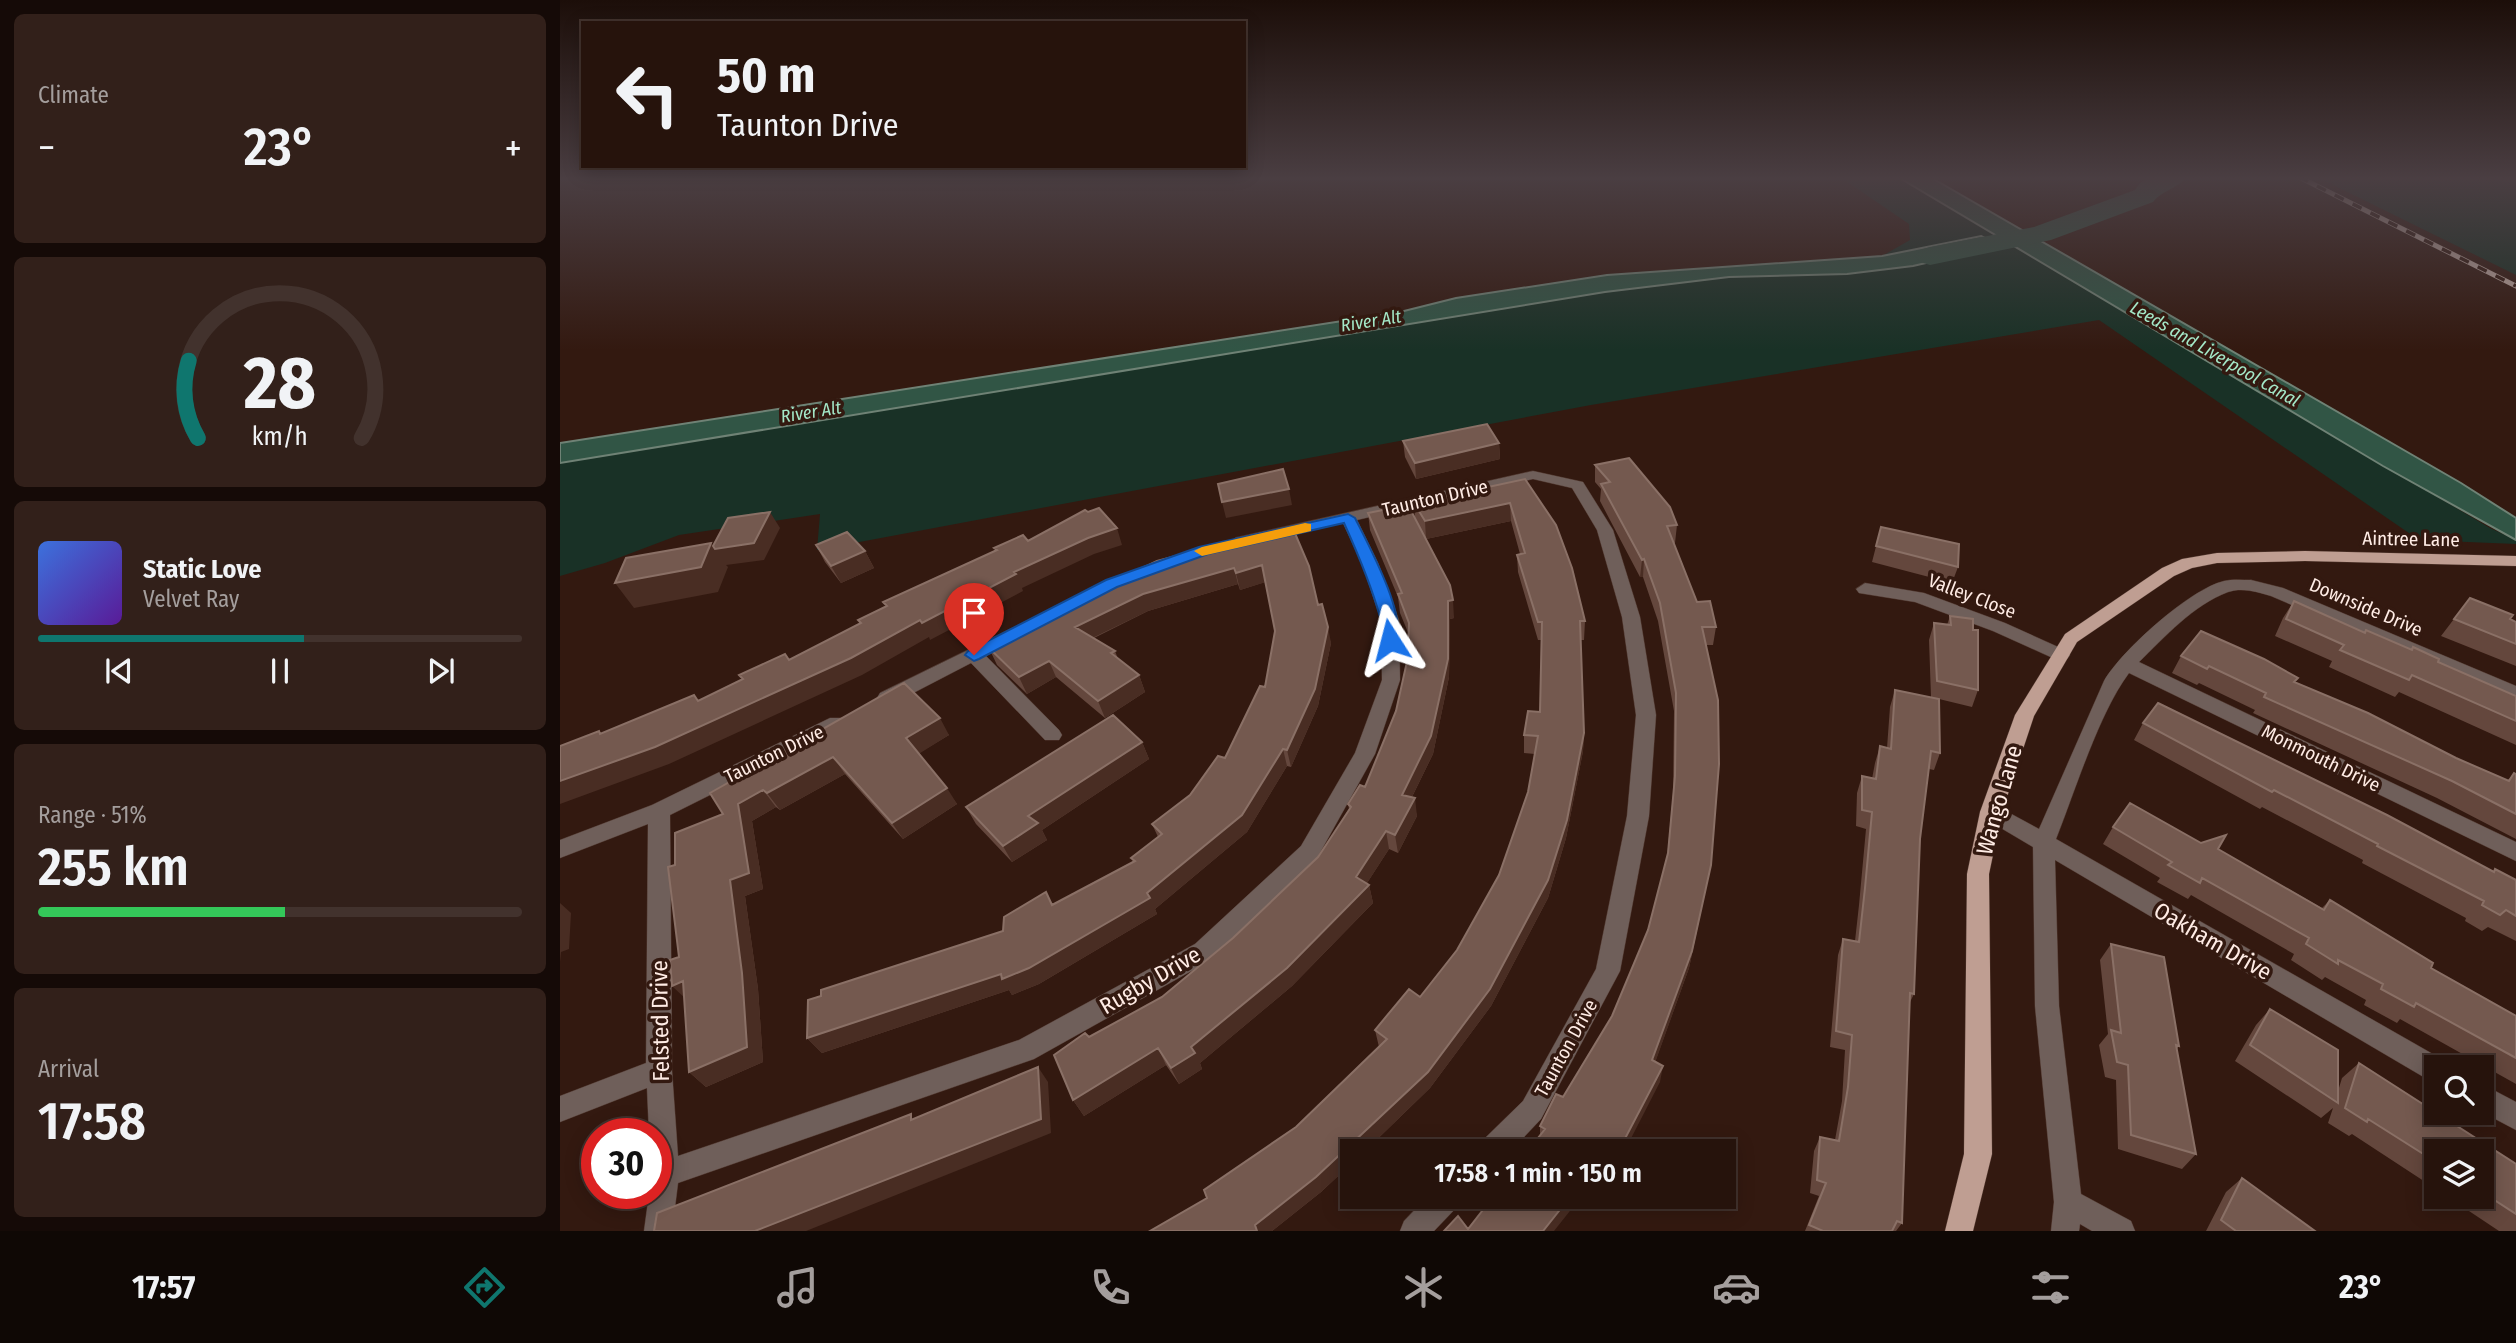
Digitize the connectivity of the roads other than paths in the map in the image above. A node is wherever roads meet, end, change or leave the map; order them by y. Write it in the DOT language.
graph roads {
  1 [pos="1348,518"];
  2 [pos="1217,548"];
  3 [pos="2305,556"];
  4 [pos="2516,561"];
  5 [pos="1865,589"];
  6 [pos="1042,619"];
  7 [pos="974,655"];
  8 [pos="2061,655"];
  9 [pos="2126,664"];
  10 [pos="2516,694"];
  11 [pos="874,704"];
  12 [pos="850,716"];
  13 [pos="1052,735"];
  14 [pos="659,811"];
  15 [pos="1991,812"];
  16 [pos="2044,844"];
  17 [pos="560,849"];
  18 [pos="2516,852"];
  19 [pos="2424,1063"];
  20 [pos="659,1071"];
  21 [pos="2494,1104"];
  22 [pos="560,1109"];
  23 [pos="2516,1116"];
  24 [pos="662,1118"];
  25 [pos="1504,1139"];
  26 [pos="672,1172"];
  27 [pos="2068,1202"];
  28 [pos="661,1209"];
  29 [pos="1435,1209"];
  30 [pos="658,1231"];
  31 [pos="1414,1231"];
  32 [pos="1959,1231"];
  33 [pos="2065,1231"];
  34 [pos="2121,1231"];
  1 -- 2 [label="street, Taunton Drive"];
  1 -- 25 [label="street, Taunton Drive"];
  1 -- 26 [label="street, Rugby Drive"];
  3 -- 4 [label="main road, Aintree Lane"];
  3 -- 8 [label="main road, Wango Lane"];
  5 -- 8 [label="street, Valley Close"];
  6 -- 7 [label="street"];
  7 -- 11 [label="street"];
  7 -- 13 [label="street"];
  8 -- 15 [label="main road, Wango Lane"];
  9 -- 10 [label="street, Downside Drive"];
  9 -- 16 [label="street"];
  9 -- 18 [label="street, Monmouth Drive"];
  12 -- 14 [label="street, Taunton Drive"];
  14 -- 17 [label="street, Taunton Drive"];
  14 -- 20 [label="street, Felsted Drive"];
  15 -- 16 [label="street, Oakham Drive"];
  15 -- 32 [label="main road, Wango Lane"];
  16 -- 19 [label="street, Oakham Drive"];
  16 -- 27 [label="street"];
  20 -- 22 [label="street"];
  20 -- 24 [label="street, Felsted Drive"];
  21 -- 23 [label="street"];
  27 -- 33 [label="street"];
  27 -- 34 [label="street"];
  28 -- 30 [label="street, Felsted Drive"];
  29 -- 31 [label="street"];
}
